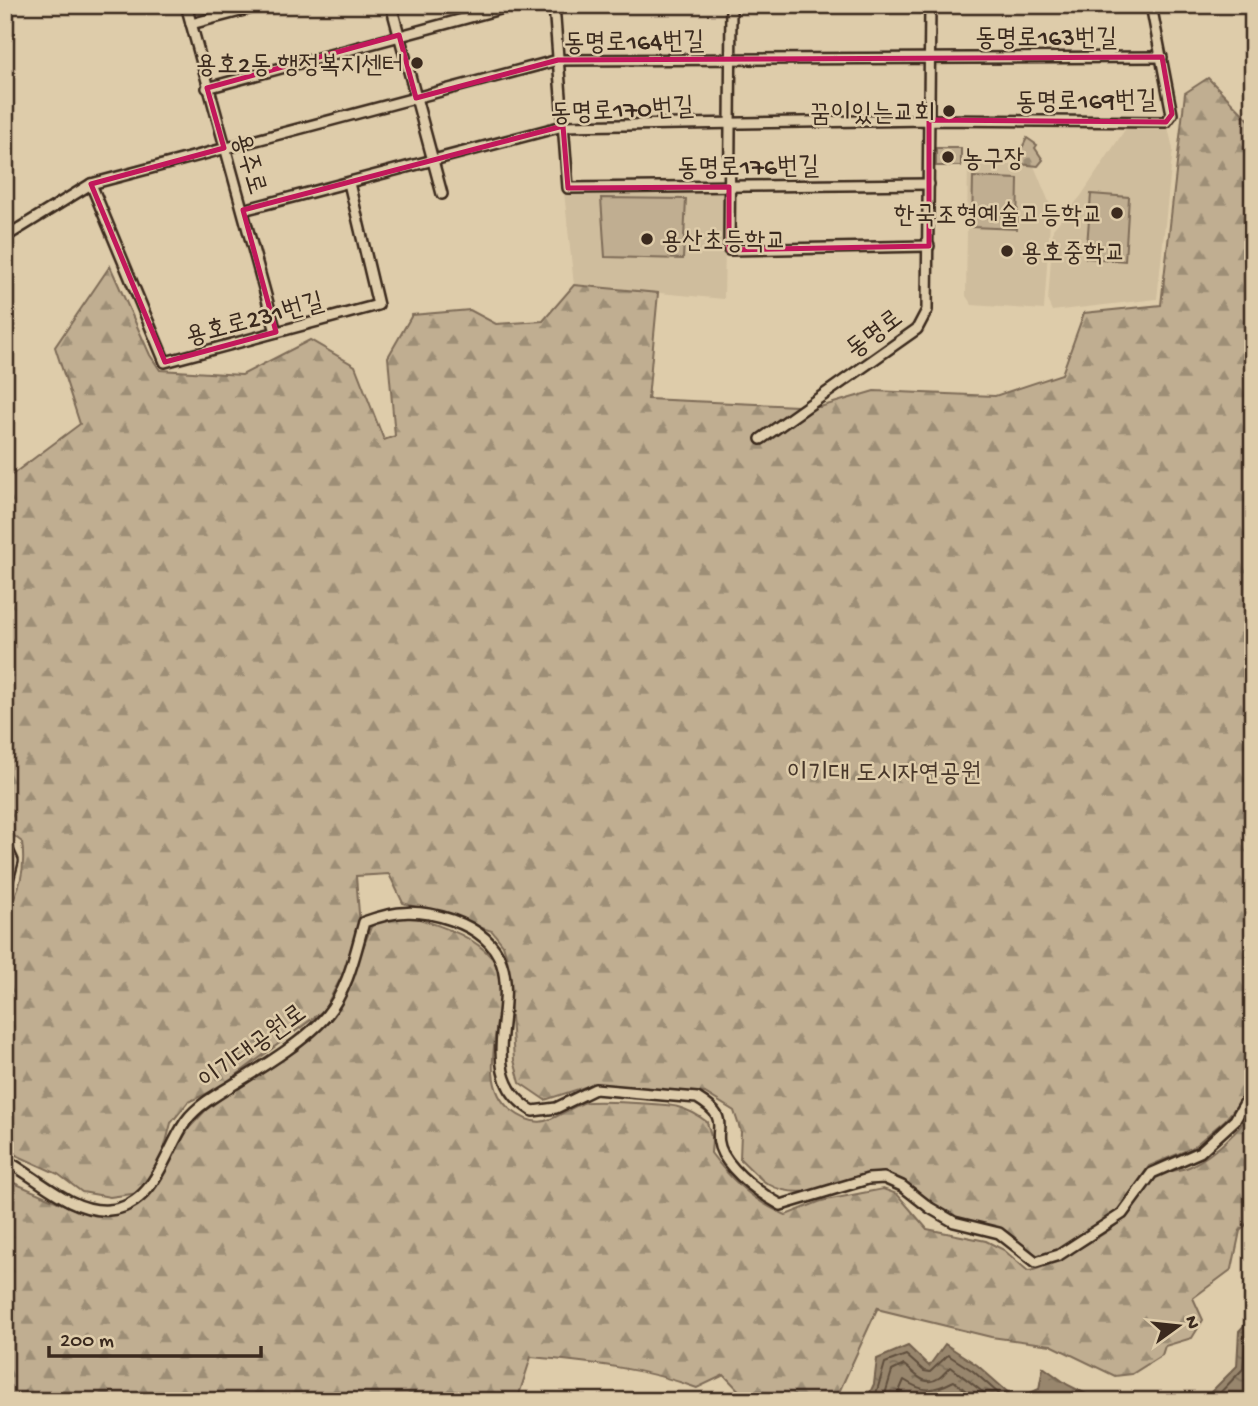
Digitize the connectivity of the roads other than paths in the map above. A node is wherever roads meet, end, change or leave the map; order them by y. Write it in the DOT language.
graph roads {
  1 [pos="186,5"];
  2 [pos="263,5"];
  3 [pos="391,5"];
  4 [pos="515,5"];
  5 [pos="554,5"];
  6 [pos="731,5"];
  7 [pos="930,5"];
  8 [pos="1151,5"];
  9 [pos="191,24"];
  10 [pos="399,35"];
  11 [pos="1162,57"];
  12 [pos="929,58"];
  13 [pos="730,59"];
  14 [pos="558,60"];
  15 [pos="207,88"];
  16 [pos="416,98"];
  17 [pos="929,120"];
  18 [pos="730,124"];
  19 [pos="563,127"];
  20 [pos="224,148"];
  21 [pos="433,161"];
  22 [pos="349,183"];
  23 [pos="91,184"];
  24 [pos="929,184"];
  25 [pos="730,187"];
  26 [pos="442,194"];
  27 [pos="243,210"];
  28 [pos="5,237"];
  29 [pos="929,247"];
  30 [pos="276,332"];
  31 [pos="761,439"];
  32 [pos="5,844"];
  33 [pos="5,891"];
  34 [pos="1253,1089"];
  35 [pos="5,1160"];
  1 -- 9 [label="street, 용주로"];
  2 -- 9 [label="street"];
  3 -- 10 [label="street"];
  4 -- 10 [label="street"];
  5 -- 14 [label="street"];
  6 -- 13 [label="street"];
  7 -- 12 [label="street, 동명로"];
  8 -- 11 [label="street, 동명로169번길"];
  9 -- 15 [label="street, 용주로"];
  10 -- 15 [label="street"];
  10 -- 16 [label="street"];
  11 -- 12 [label="street, 동명로163번길"];
  11 -- 17 [label="street, 동명로169번길"];
  12 -- 13 [label="street, 동명로164번길"];
  12 -- 17 [label="street, 동명로"];
  13 -- 14 [label="street, 동명로164번길"];
  13 -- 18 [label="street"];
  14 -- 16 [label="street, 동명로164번길"];
  14 -- 19 [label="street"];
  15 -- 20 [label="street, 용주로"];
  16 -- 20 [label="street, 동명로164번길"];
  16 -- 21 [label="street"];
  17 -- 18 [label="street, 동명로170번길"];
  17 -- 24 [label="street, 동명로"];
  18 -- 19 [label="street, 동명로170번길"];
  18 -- 25 [label="street"];
  19 -- 21 [label="street, 동명로170번길"];
  19 -- 25 [label="street, 동명로176번길"];
  20 -- 23 [label="street, 동명로164번길"];
  20 -- 27 [label="street, 용주로"];
  21 -- 22 [label="street, 동명로170번길"];
  21 -- 26 [label="street"];
  22 -- 27 [label="street, 동명로170번길"];
  22 -- 30 [label="street, 용호로231번길"];
  23 -- 28 [label="street, 동명로164번길"];
  23 -- 30 [label="street, 용호로231번길"];
  24 -- 25 [label="street, 동명로176번길"];
  24 -- 29 [label="street, 동명로"];
  25 -- 29 [label="street"];
  27 -- 30 [label="street, 용주로"];
  29 -- 31 [label="street, 동명로"];
  32 -- 33 [label="street"];
  34 -- 35 [label="street, 이기대공원로"];
}
